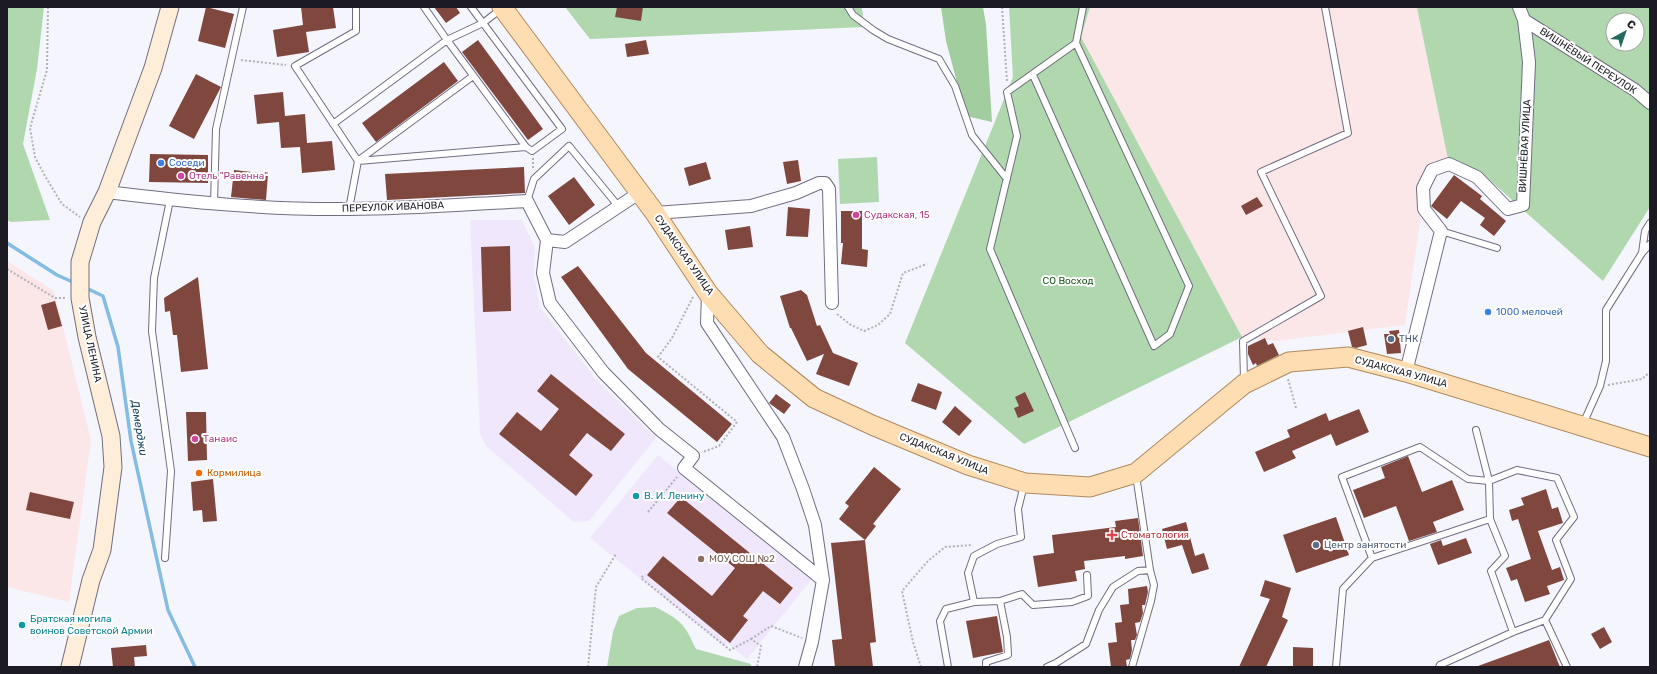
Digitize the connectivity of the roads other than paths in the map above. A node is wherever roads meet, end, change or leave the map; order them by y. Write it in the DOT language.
graph roads {
  1 [pos="170,7"];
  2 [pos="244,7"];
  3 [pos="356,7"];
  4 [pos="424,7"];
  5 [pos="472,7"];
  6 [pos="502,7"];
  7 [pos="848,7"];
  8 [pos="1082,7"];
  9 [pos="1325,7"];
  10 [pos="1519,7"];
  11 [pos="1524,20"];
  12 [pos="483,22"];
  13 [pos="447,40"];
  14 [pos="1076,43"];
  15 [pos="1033,74"];
  16 [pos="473,76"];
  17 [pos="1650,104"];
  18 [pos="333,124"];
  19 [pos="526,147"];
  20 [pos="358,161"];
  21 [pos="1007,179"];
  22 [pos="107,192"];
  23 [pos="639,193"];
  24 [pos="170,200"];
  25 [pos="527,201"];
  26 [pos="214,204"];
  27 [pos="619,207"];
  28 [pos="349,209"];
  29 [pos="655,214"];
  30 [pos="1650,223"];
  31 [pos="1441,231"];
  32 [pos="547,240"];
  33 [pos="1650,244"];
  34 [pos="1497,248"];
  35 [pos="1642,253"];
  36 [pos="705,287"];
  37 [pos="832,303"];
  38 [pos="1406,372"];
  39 [pos="1244,384"];
  40 [pos="1583,426"];
  41 [pos="1476,430"];
  42 [pos="1650,447"];
  43 [pos="1075,448"];
  44 [pos="1136,473"];
  45 [pos="1489,481"];
  46 [pos="1025,483"];
  47 [pos="1490,519"];
  48 [pos="165,558"];
  49 [pos="1372,558"];
  50 [pos="1150,570"];
  51 [pos="1087,575"];
  52 [pos="823,580"];
  53 [pos="1000,601"];
  54 [pos="974,602"];
  55 [pos="1545,620"];
  56 [pos="1513,632"];
  57 [pos="1565,666"];
  58 [pos="70,667"];
  59 [pos="806,667"];
  60 [pos="948,667"];
  61 [pos="986,667"];
  62 [pos="1047,667"];
  63 [pos="1132,667"];
  64 [pos="1336,667"];
  65 [pos="1439,667"];
  1 -- 22 [label="main road, УЛИЦА ЛЕНИНА"];
  2 -- 26 [label="lane"];
  3 -- 18 [label="lane"];
  4 -- 13 [label="lane"];
  5 -- 12 [label="lane"];
  6 -- 12 [label="lane"];
  6 -- 23 [label="main road, СУДАКСКАЯ УЛИЦА"];
  7 -- 21 [label="lane"];
  8 -- 14 [label="lane"];
  9 -- 39 [label="lane"];
  10 -- 11 [label="street, ВИШНЁВАЯ УЛИЦА"];
  11 -- 17 [label="street, ВИШНЁВЫЙ ПЕРЕУЛОК"];
  11 -- 31 [label="street, ВИШНЁВАЯ УЛИЦА"];
  12 -- 13 [label="lane"];
  12 -- 19 [label="lane"];
  13 -- 16 [label="lane"];
  13 -- 18 [label="lane"];
  14 -- 15 [label="lane"];
  14 -- 15 [label="lane"];
  15 -- 21 [label="lane"];
  16 -- 19 [label="lane"];
  16 -- 20 [label="lane"];
  18 -- 20 [label="lane"];
  19 -- 20 [label="lane"];
  20 -- 28 [label="lane"];
  21 -- 43 [label="lane"];
  22 -- 24 [label="street, ПЕРЕУЛОК ИВАНОВА"];
  22 -- 58 [label="main road, УЛИЦА ЛЕНИНА"];
  23 -- 27 [label="street"];
  23 -- 29 [label="main road, СУДАКСКАЯ УЛИЦА"];
  24 -- 26 [label="street, ПЕРЕУЛОК ИВАНОВА"];
  24 -- 48 [label="lane"];
  25 -- 27 [label="lane"];
  25 -- 28 [label="street, ПЕРЕУЛОК ИВАНОВА"];
  25 -- 32 [label="street"];
  26 -- 28 [label="street, ПЕРЕУЛОК ИВАНОВА"];
  27 -- 32 [label="street"];
  29 -- 36 [label="main road, СУДАКСКАЯ УЛИЦА"];
  29 -- 37 [label="street"];
  30 -- 35 [label="lane"];
  31 -- 34 [label="lane"];
  31 -- 38 [label="street"];
  32 -- 52 [label="street"];
  33 -- 35 [label="lane"];
  35 -- 40 [label="lane"];
  36 -- 46 [label="main road, СУДАКСКАЯ УЛИЦА"];
  36 -- 52 [label="street"];
  38 -- 39 [label="main road, СУДАКСКАЯ УЛИЦА"];
  38 -- 40 [label="main road, СУДАКСКАЯ УЛИЦА"];
  39 -- 44 [label="main road, СУДАКСКАЯ УЛИЦА"];
  40 -- 42 [label="main road, СУДАКСКАЯ УЛИЦА"];
  41 -- 45 [label="lane"];
  44 -- 46 [label="main road, СУДАКСКАЯ УЛИЦА"];
  44 -- 50 [label="lane"];
  45 -- 47 [label="lane"];
  45 -- 49 [label="lane"];
  45 -- 55 [label="lane"];
  46 -- 54 [label="lane"];
  47 -- 49 [label="lane"];
  47 -- 56 [label="lane"];
  49 -- 64 [label="lane"];
  50 -- 62 [label="lane"];
  50 -- 63 [label="lane"];
  51 -- 53 [label="lane"];
  52 -- 59 [label="street"];
  53 -- 54 [label="lane"];
  53 -- 61 [label="lane"];
  54 -- 60 [label="lane"];
  55 -- 56 [label="lane"];
  55 -- 57 [label="lane"];
  56 -- 65 [label="lane"];
}
